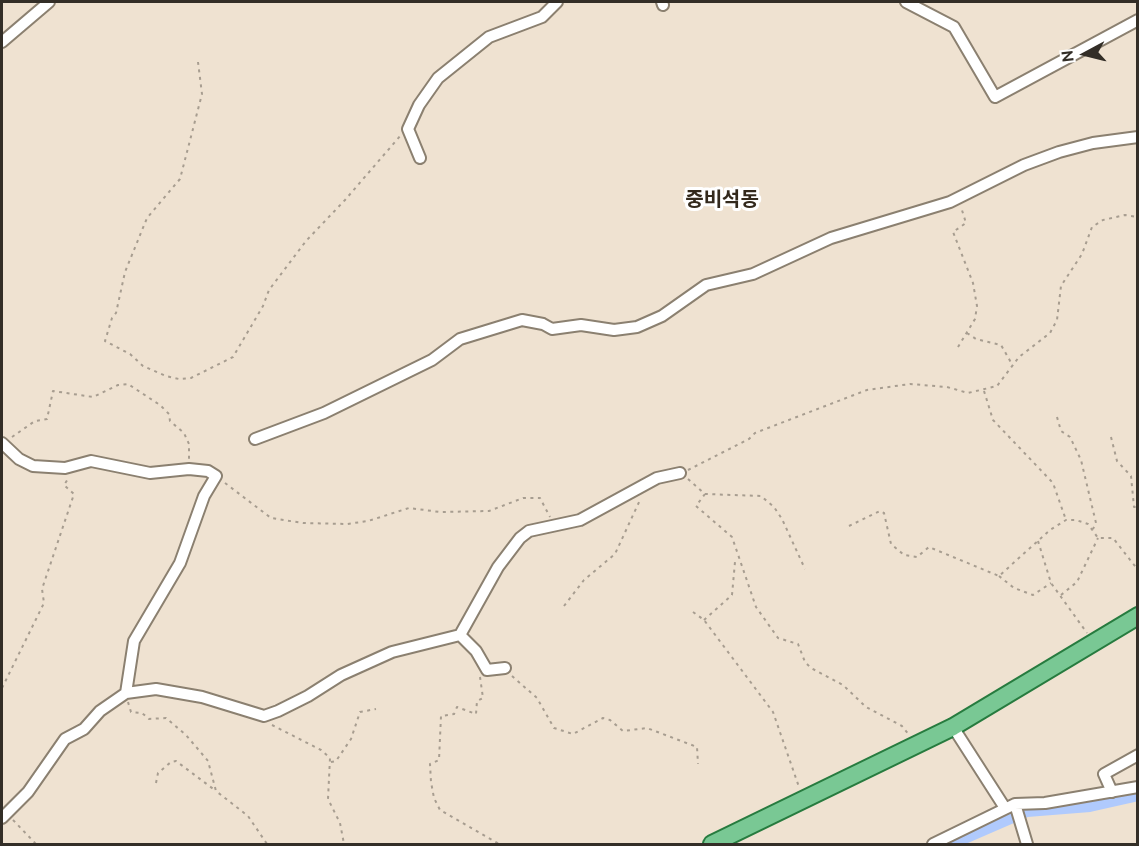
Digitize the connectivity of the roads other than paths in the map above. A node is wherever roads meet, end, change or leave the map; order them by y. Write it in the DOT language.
graph roads {
  1 [pos="49,2"];
  2 [pos="557,2"];
  3 [pos="906,2"];
  4 [pos="1137,20"];
  5 [pos="2,42"];
  6 [pos="1137,137"];
  7 [pos="420,158"];
  8 [pos="255,440"];
  9 [pos="2,443"];
  10 [pos="681,473"];
  11 [pos="1137,616"];
  12 [pos="460,635"];
  13 [pos="505,668"];
  14 [pos="126,693"];
  15 [pos="953,727"];
  16 [pos="1137,755"];
  17 [pos="1137,787"];
  18 [pos="1112,792"];
  19 [pos="1014,810"];
  20 [pos="5,816"];
  21 [pos="712,844"];
  22 [pos="933,844"];
  23 [pos="1027,844"];
  1 -- 5 [label="street"];
  2 -- 7 [label="street"];
  3 -- 4 [label="street"];
  6 -- 8 [label="street"];
  9 -- 14 [label="street"];
  10 -- 12 [label="street"];
  11 -- 15 [label="main road"];
  12 -- 13 [label="street"];
  12 -- 14 [label="street"];
  14 -- 20 [label="street"];
  15 -- 19 [label="street"];
  15 -- 21 [label="main road"];
  16 -- 18 [label="street"];
  17 -- 18 [label="street"];
  18 -- 19 [label="street"];
  19 -- 22 [label="street"];
  19 -- 23 [label="street"];
}
